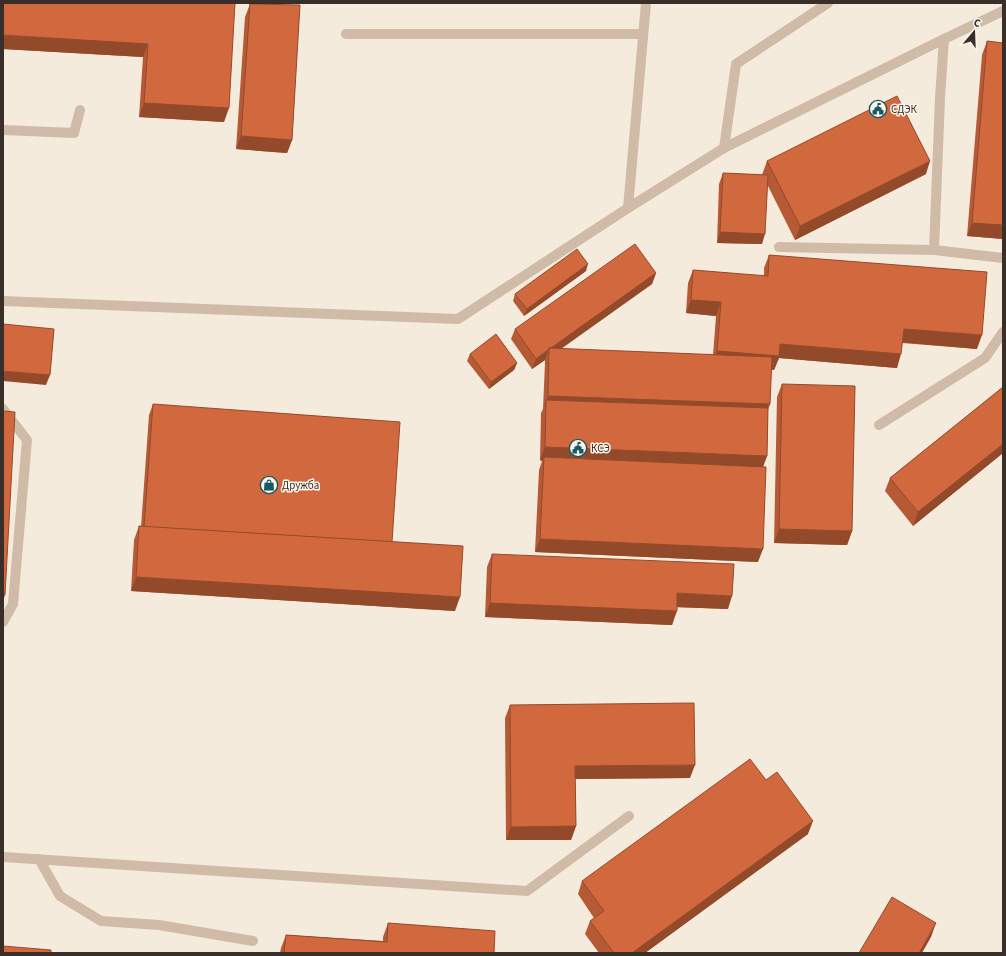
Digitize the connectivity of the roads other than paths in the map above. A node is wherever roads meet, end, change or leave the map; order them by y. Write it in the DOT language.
graph roads {
  1 [pos="646,3"];
  2 [pos="828,3"];
  3 [pos="1003,11"];
  4 [pos="346,34"];
  5 [pos="643,34"];
  6 [pos="944,38"];
  7 [pos="80,110"];
  8 [pos="3,130"];
  9 [pos="724,148"];
  10 [pos="628,208"];
  11 [pos="779,247"];
  12 [pos="934,250"];
  13 [pos="1003,258"];
  14 [pos="3,301"];
  15 [pos="1003,332"];
  16 [pos="3,409"];
  17 [pos="879,425"];
  18 [pos="3,622"];
  19 [pos="629,816"];
  20 [pos="3,857"];
  21 [pos="39,859"];
  22 [pos="253,941"];
  1 -- 5 [label="lane"];
  2 -- 9 [label="lane"];
  3 -- 6 [label="lane"];
  4 -- 5 [label="lane"];
  5 -- 10 [label="lane"];
  6 -- 9 [label="lane"];
  6 -- 12 [label="lane"];
  7 -- 8 [label="lane"];
  9 -- 10 [label="lane"];
  10 -- 14 [label="lane"];
  11 -- 12 [label="lane"];
  12 -- 13 [label="lane"];
  15 -- 17 [label="lane"];
  16 -- 18 [label="lane"];
  19 -- 21 [label="lane"];
  20 -- 21 [label="lane"];
  21 -- 22 [label="lane"];
}
